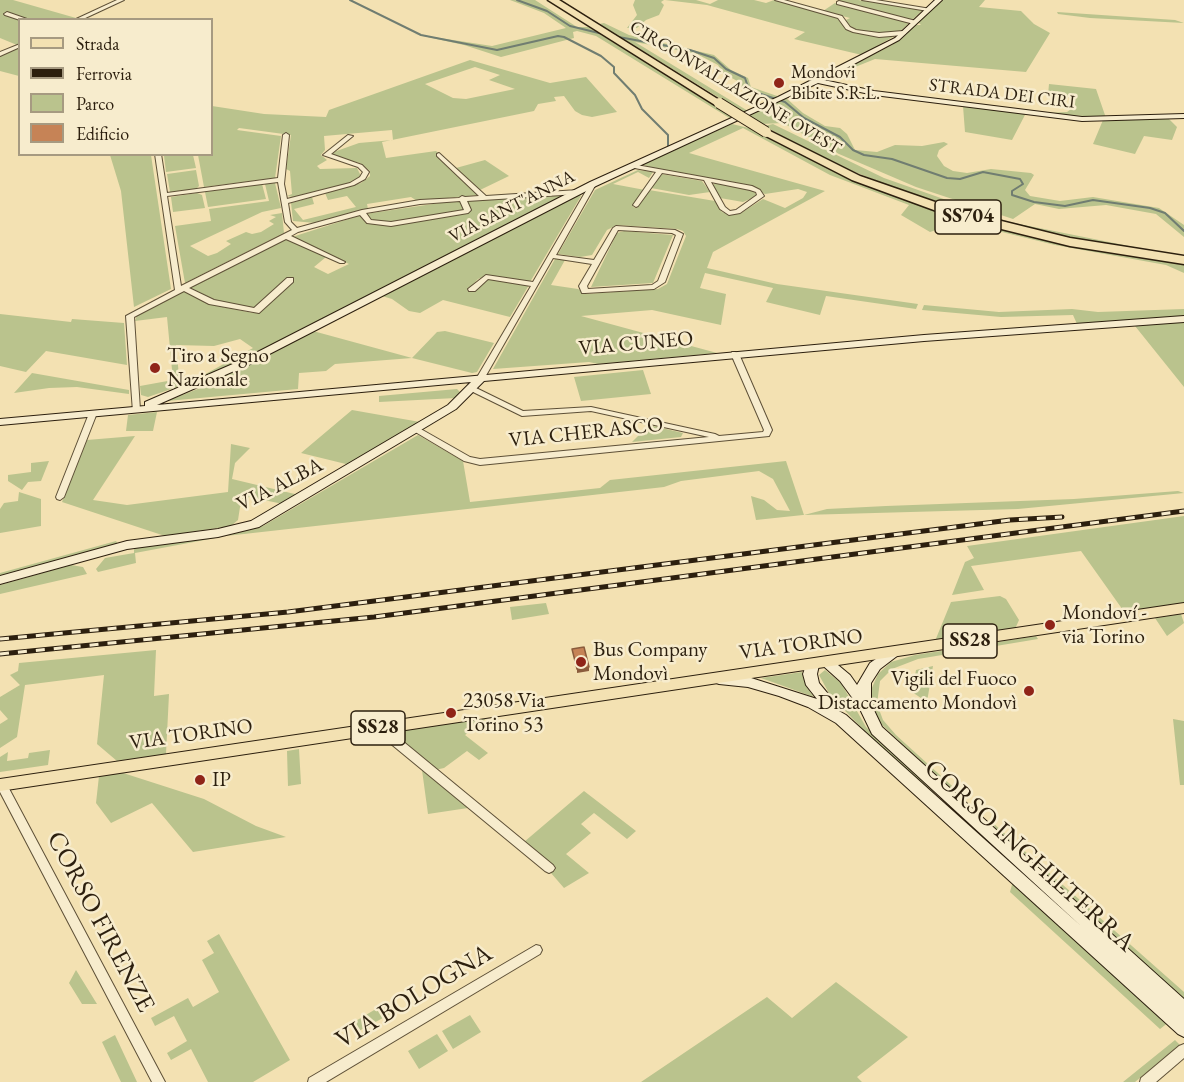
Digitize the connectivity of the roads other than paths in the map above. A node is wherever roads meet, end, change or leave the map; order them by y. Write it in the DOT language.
graph roads {
  1 [pos="121,0"];
  2 [pos="553,0"];
  3 [pos="778,0"];
  4 [pos="865,0"];
  5 [pos="939,0"];
  6 [pos="839,3"];
  7 [pos="928,9"];
  8 [pos="7,14"];
  9 [pos="19,18"];
  10 [pos="80,18"];
  11 [pos="914,22"];
  12 [pos="903,33"];
  13 [pos="18,46"];
  14 [pos="0,54"];
  15 [pos="818,81"];
  16 [pos="1184,116"];
  17 [pos="286,135"];
  18 [pos="350,136"];
  19 [pos="439,155"];
  20 [pos="158,156"];
  21 [pos="631,166"];
  22 [pos="660,171"];
  23 [pos="706,179"];
  24 [pos="280,180"];
  25 [pos="593,184"];
  26 [pos="578,192"];
  27 [pos="164,195"];
  28 [pos="484,197"];
  29 [pos="462,198"];
  30 [pos="284,202"];
  31 [pos="636,205"];
  32 [pos="362,212"];
  33 [pos="296,231"];
  34 [pos="286,236"];
  35 [pos="551,256"];
  36 [pos="1184,260"];
  37 [pos="596,261"];
  38 [pos="342,262"];
  39 [pos="290,280"];
  40 [pos="534,284"];
  41 [pos="181,289"];
  42 [pos="472,289"];
  43 [pos="1184,319"];
  44 [pos="735,354"];
  45 [pos="476,383"];
  46 [pos="136,410"];
  47 [pos="93,413"];
  48 [pos="0,422"];
  49 [pos="416,430"];
  50 [pos="723,438"];
  51 [pos="60,497"];
  52 [pos="0,580"];
  53 [pos="1184,608"];
  54 [pos="892,653"];
  55 [pos="819,664"];
  56 [pos="709,679"];
  57 [pos="864,704"];
  58 [pos="841,718"];
  59 [pos="388,727"];
  60 [pos="1,784"];
  61 [pos="971,827"];
  62 [pos="549,868"];
  63 [pos="537,950"];
  64 [pos="1184,1010"];
  65 [pos="1184,1029"];
  66 [pos="1184,1050"];
  67 [pos="159,1082"];
  68 [pos="314,1082"];
  69 [pos="1146,1082"];
  1 -- 10 [label="street"];
  2 -- 36 [label="highway, CIRCONVALLAZIONE OVEST / SS704, bridge"];
  3 -- 12 [label="street"];
  4 -- 7 [label="street"];
  5 -- 7 [label="street, VIA SANT'ANNA"];
  6 -- 11 [label="street"];
  7 -- 11 [label="street, VIA SANT'ANNA"];
  8 -- 9 [label="street"];
  11 -- 12 [label="street, VIA SANT'ANNA"];
  12 -- 15 [label="street, VIA SANT'ANNA"];
  13 -- 14 [label="street"];
  15 -- 16 [label="street, STRADA DEI CIRI"];
  15 -- 21 [label="street, VIA SANT'ANNA"];
  17 -- 24 [label="street"];
  18 -- 30 [label="street"];
  19 -- 28 [label="street"];
  20 -- 27 [label="street"];
  21 -- 22 [label="street"];
  21 -- 25 [label="street, VIA SANT'ANNA"];
  22 -- 23 [label="street"];
  22 -- 31 [label="street"];
  23 -- 23 [label="street"];
  24 -- 27 [label="street"];
  24 -- 30 [label="street"];
  25 -- 26 [label="street, VIA SANT'ANNA"];
  25 -- 35 [label="street"];
  26 -- 28 [label="street"];
  26 -- 46 [label="street, VIA SANT'ANNA"];
  27 -- 41 [label="street"];
  28 -- 29 [label="street"];
  29 -- 32 [label="street"];
  29 -- 32 [label="street"];
  30 -- 33 [label="street"];
  32 -- 33 [label="street"];
  33 -- 34 [label="street"];
  34 -- 38 [label="street"];
  34 -- 41 [label="street"];
  35 -- 37 [label="street"];
  35 -- 40 [label="street"];
  37 -- 37 [label="street"];
  39 -- 41 [label="street"];
  40 -- 42 [label="street"];
  40 -- 45 [label="street"];
  41 -- 46 [label="street"];
  43 -- 44 [label="street, VIA CUNEO"];
  44 -- 45 [label="street, VIA CUNEO"];
  44 -- 50 [label="street, VIA CHERASCO"];
  45 -- 46 [label="street, VIA CUNEO"];
  45 -- 49 [label="street, VIA ALBA"];
  45 -- 50 [label="street"];
  46 -- 47 [label="street, VIA CUNEO"];
  47 -- 48 [label="street, VIA CUNEO"];
  47 -- 51 [label="street"];
  49 -- 50 [label="street, VIA CHERASCO"];
  49 -- 52 [label="street, VIA ALBA"];
  53 -- 54 [label="main road, VIA TORINO / SS28"];
  54 -- 55 [label="main road, VIA TORINO / SS28"];
  54 -- 57 [label="street"];
  55 -- 56 [label="main road, VIA TORINO / SS28"];
  55 -- 57 [label="street, CORSO INGHILTERRA"];
  55 -- 58 [label="street, CORSO INGHILTERRA"];
  56 -- 58 [label="street, CORSO INGHILTERRA"];
  56 -- 59 [label="main road, VIA TORINO / SS28"];
  57 -- 61 [label="street, CORSO INGHILTERRA"];
  58 -- 61 [label="street, CORSO INGHILTERRA"];
  59 -- 60 [label="main road, VIA TORINO / SS28"];
  59 -- 62 [label="street"];
  60 -- 67 [label="street, CORSO FIRENZE"];
  61 -- 64 [label="street, CORSO INGHILTERRA"];
  61 -- 65 [label="street, CORSO INGHILTERRA"];
  63 -- 68 [label="street, VIA BOLOGNA"];
  66 -- 69 [label="street"];
}
